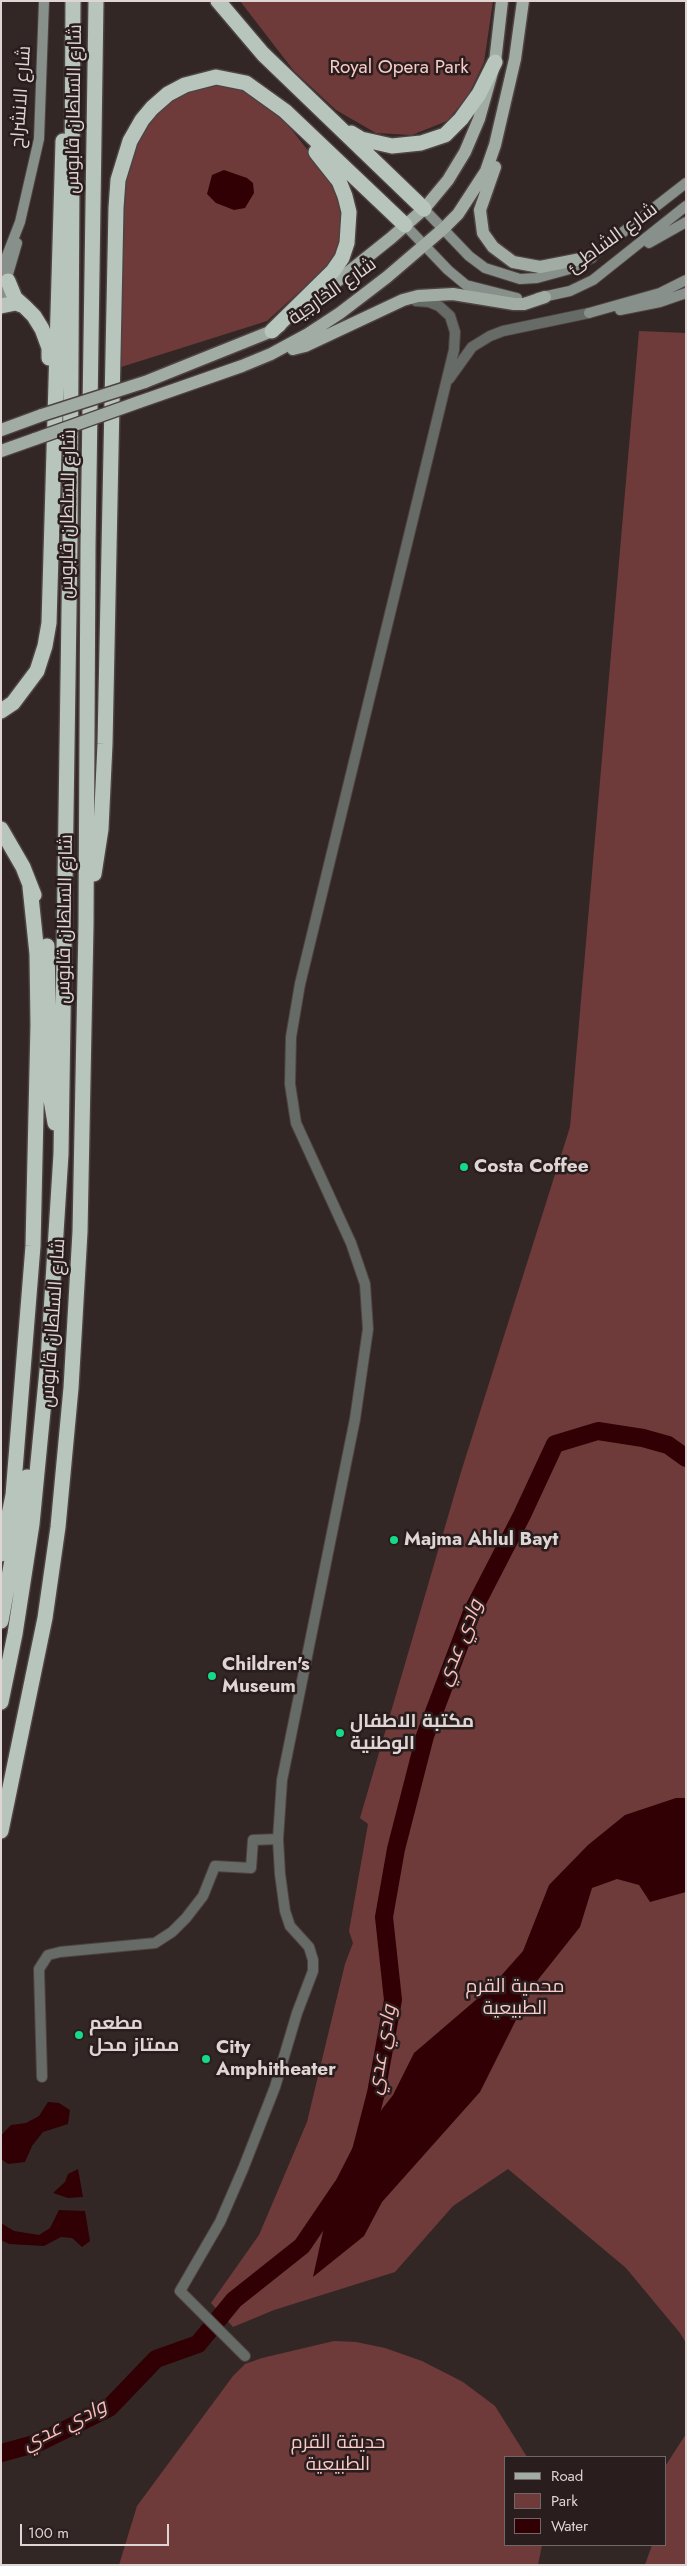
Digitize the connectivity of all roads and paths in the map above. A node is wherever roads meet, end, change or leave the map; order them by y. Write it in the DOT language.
graph roads {
  1 [pos="44,1"];
  2 [pos="96,1"];
  3 [pos="218,1"];
  4 [pos="502,1"];
  5 [pos="523,1"];
  6 [pos="72,7"];
  7 [pos="495,62"];
  8 [pos="315,104"];
  9 [pos="285,111"];
  10 [pos="504,112"];
  11 [pos="686,183"];
  12 [pos="686,206"];
  13 [pos="424,209"];
  14 [pos="20,222"];
  15 [pos="686,222"];
  16 [pos="405,225"];
  17 [pos="443,229"];
  18 [pos="425,246"];
  19 [pos="624,256"];
  20 [pos="591,257"];
  21 [pos="4,276"];
  22 [pos="686,280"];
  23 [pos="686,294"];
  24 [pos="546,297"];
  25 [pos="1,298"];
  26 [pos="1,306"];
  27 [pos="24,306"];
  28 [pos="388,306"];
  29 [pos="589,314"];
  30 [pos="272,331"];
  31 [pos="271,354"];
  32 [pos="445,386"];
  33 [pos="1,428"];
  34 [pos="54,437"];
  35 [pos="1,451"];
  36 [pos="1,711"];
  37 [pos="1,829"];
  38 [pos="30,887"];
  39 [pos="86,925"];
  40 [pos="61,1154"];
  41 [pos="48,1360"];
  42 [pos="1,1554"];
  43 [pos="1,1621"];
  44 [pos="1,1702"];
  45 [pos="1,1831"];
  46 [pos="278,1839"];
  47 [pos="42,2077"];
  48 [pos="245,2356"];
  1 -- 14 [label="main road, شارع الانشراح"];
  2 -- 39 [label="highway, شارع السلطان قابوس"];
  3 -- 8 [label="highway"];
  4 -- 7 [label="main road, شارع الخارجية"];
  5 -- 10 [label="main road, شارع الخارجية"];
  6 -- 34 [label="highway"];
  6 -- 40 [label="highway, شارع السلطان قابوس"];
  7 -- 8 [label="highway"];
  7 -- 13 [label="main road, شارع الخارجية"];
  8 -- 13 [label="highway"];
  9 -- 16 [label="highway"];
  9 -- 30 [label="highway"];
  9 -- 39 [label="highway"];
  10 -- 17 [label="main road, شارع الخارجية"];
  10 -- 20 [label="main road"];
  11 -- 20 [label="main road, شارع الشاطئ"];
  12 -- 19 [label="main road, شارع الشاطئ"];
  13 -- 16 [label="main road, شارع الخارجية"];
  13 -- 17 [label="main road, شارع الشاطئ"];
  14 -- 21 [label="main road, شارع الانشراح"];
  14 -- 21 [label="main road, شارع الانشراح"];
  15 -- 19 [label="main road"];
  16 -- 18 [label="main road, شارع الشاطئ"];
  16 -- 30 [label="main road, شارع الخارجية"];
  17 -- 18 [label="main road, شارع الخارجية"];
  17 -- 20 [label="main road, شارع الشاطئ"];
  18 -- 24 [label="main road, شارع الشاطئ"];
  18 -- 31 [label="main road, شارع الخارجية"];
  19 -- 24 [label="main road, شارع الشاطئ"];
  21 -- 25 [label="main road, شارع الانشراح"];
  21 -- 27 [label="highway"];
  22 -- 29 [label="main road"];
  23 -- 29 [label="main road"];
  24 -- 28 [label="main road"];
  26 -- 27 [label="highway"];
  27 -- 34 [label="highway"];
  28 -- 31 [label="main road"];
  28 -- 32 [label="street"];
  29 -- 32 [label="street"];
  30 -- 33 [label="main road, شارع الخارجية, bridge"];
  31 -- 35 [label="main road, شارع الخارجية, bridge"];
  32 -- 46 [label="street"];
  34 -- 36 [label="highway"];
  37 -- 38 [label="highway"];
  38 -- 40 [label="highway"];
  38 -- 42 [label="highway"];
  39 -- 45 [label="highway, شارع السلطان قابوس"];
  40 -- 41 [label="highway, شارع السلطان قابوس"];
  41 -- 43 [label="highway"];
  41 -- 44 [label="highway, شارع السلطان قابوس"];
  46 -- 47 [label="street"];
  46 -- 48 [label="street"];
}
